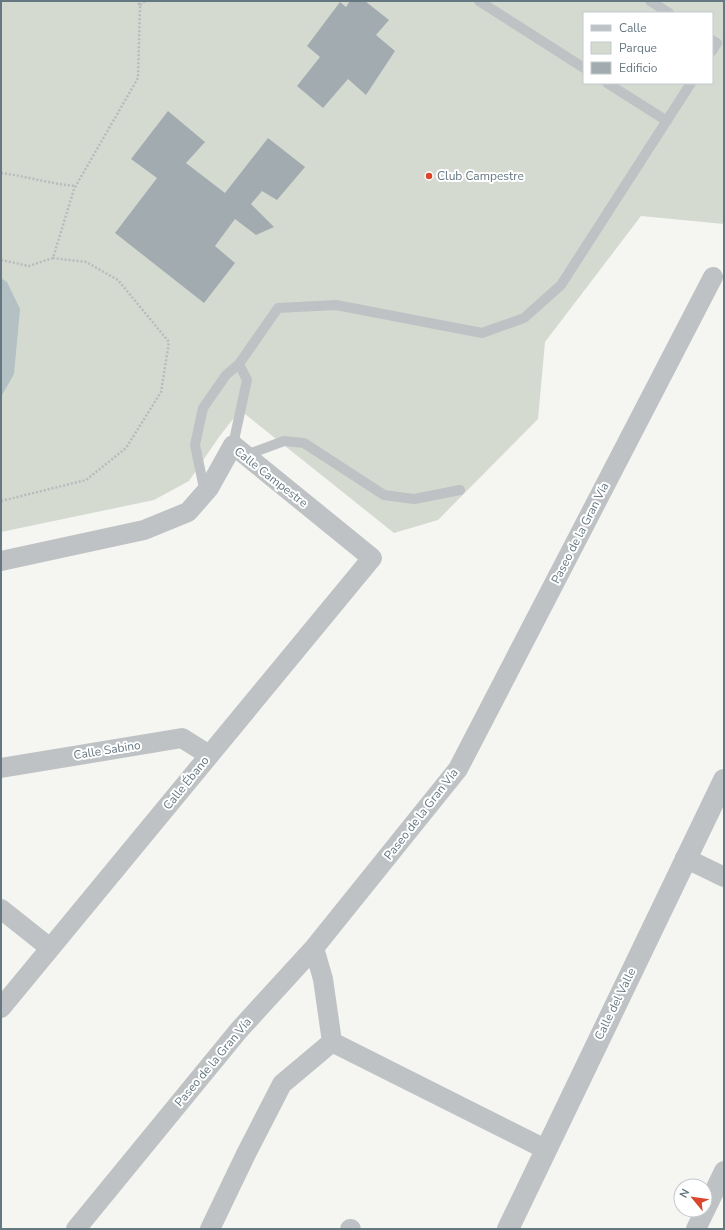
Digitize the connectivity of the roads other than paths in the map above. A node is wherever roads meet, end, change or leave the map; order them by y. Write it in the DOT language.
graph roads {
  1 [pos="479,1"];
  2 [pos="650,1"];
  3 [pos="667,12"];
  4 [pos="713,41"];
  5 [pos="713,49"];
  6 [pos="583,67"];
  7 [pos="609,84"];
  8 [pos="690,84"];
  9 [pos="667,121"];
  10 [pos="713,277"];
  11 [pos="239,364"];
  12 [pos="239,450"];
  13 [pos="460,490"];
  14 [pos="205,493"];
  15 [pos="372,558"];
  16 [pos="1,561"];
  17 [pos="208,755"];
  18 [pos="1,768"];
  19 [pos="724,780"];
  20 [pos="685,858"];
  21 [pos="724,877"];
  22 [pos="1,909"];
  23 [pos="50,948"];
  24 [pos="314,948"];
  25 [pos="1,1008"];
  26 [pos="332,1042"];
  27 [pos="545,1149"];
  28 [pos="724,1171"];
  29 [pos="76,1229"];
  30 [pos="210,1229"];
  31 [pos="508,1229"];
  32 [pos="696,1229"];
  1 -- 6 [label="lane"];
  2 -- 3 [label="lane"];
  4 -- 5 [label="lane"];
  7 -- 9 [label="lane"];
  8 -- 9 [label="lane"];
  9 -- 11 [label="lane"];
  10 -- 24 [label="street, Paseo de la Gran Vía"];
  11 -- 12 [label="lane"];
  11 -- 14 [label="lane"];
  12 -- 13 [label="lane"];
  12 -- 14 [label="street, Calle Campestre"];
  12 -- 15 [label="street, Calle Campestre"];
  14 -- 16 [label="street, Calle Campestre"];
  15 -- 17 [label="street, Calle Ébano"];
  17 -- 18 [label="street, Calle Sabino"];
  17 -- 23 [label="street, Calle Ébano"];
  19 -- 20 [label="street, Calle del Valle"];
  20 -- 21 [label="street"];
  20 -- 27 [label="street, Calle del Valle"];
  22 -- 23 [label="street"];
  23 -- 25 [label="street, Calle Ébano"];
  24 -- 26 [label="street"];
  24 -- 29 [label="street, Paseo de la Gran Vía"];
  26 -- 27 [label="street"];
  26 -- 30 [label="street"];
  27 -- 31 [label="street, Calle del Valle"];
  28 -- 32 [label="street"];
}
